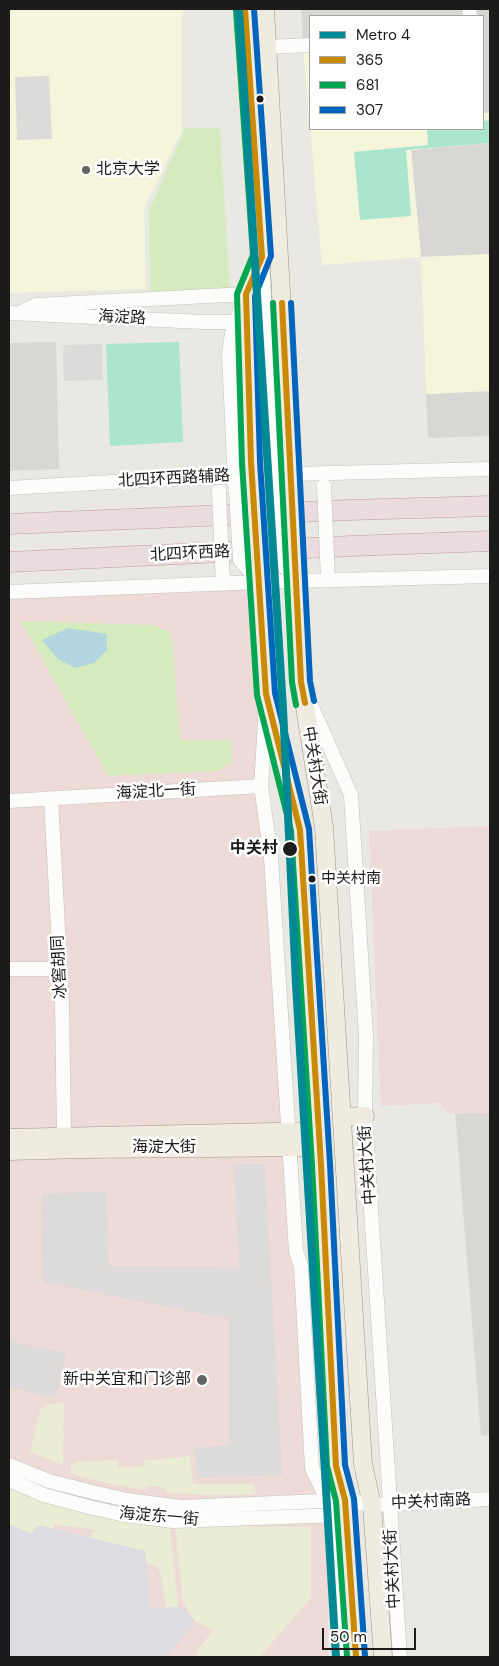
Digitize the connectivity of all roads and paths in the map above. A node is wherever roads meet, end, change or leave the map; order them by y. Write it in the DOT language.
graph roads {
  1 [pos="246,9"];
  2 [pos="265,9"];
  3 [pos="309,45"];
  4 [pos="267,47"];
  5 [pos="262,257"];
  6 [pos="246,294"];
  7 [pos="14,313"];
  8 [pos="236,322"];
  9 [pos="490,469"];
  10 [pos="235,476"];
  11 [pos="218,477"];
  12 [pos="323,479"];
  13 [pos="283,481"];
  14 [pos="247,485"];
  15 [pos="9,488"];
  16 [pos="490,506"];
  17 [pos="9,524"];
  18 [pos="490,541"];
  19 [pos="9,562"];
  20 [pos="490,576"];
  21 [pos="328,580"];
  22 [pos="297,581"];
  23 [pos="259,582"];
  24 [pos="223,584"];
  25 [pos="9,592"];
  26 [pos="301,682"];
  27 [pos="266,694"];
  28 [pos="260,786"];
  29 [pos="51,798"];
  30 [pos="9,801"];
  31 [pos="9,969"];
  32 [pos="60,969"];
  33 [pos="365,1116"];
  34 [pos="342,1117"];
  35 [pos="64,1136"];
  36 [pos="9,1138"];
  37 [pos="319,1139"];
  38 [pos="289,1140"];
  39 [pos="82,1149"];
  40 [pos="9,1151"];
  41 [pos="9,1464"];
  42 [pos="9,1480"];
  43 [pos="490,1499"];
  44 [pos="381,1505"];
  45 [pos="338,1508"];
  46 [pos="343,1657"];
  47 [pos="356,1657"];
  48 [pos="383,1657"];
  49 [pos="400,1657"];
  1 -- 5 [label="main road"];
  2 -- 4 [label="main road, 中关村大街"];
  3 -- 4 [label="street"];
  4 -- 13 [label="main road, 中关村大街"];
  5 -- 6 [label="main road"];
  5 -- 13 [label="street"];
  6 -- 7 [label="street"];
  6 -- 8 [label="street, 中关村大街"];
  6 -- 14 [label="main road"];
  7 -- 8 [label="street, 海淀路"];
  8 -- 10 [label="street, 中关村大街"];
  9 -- 12 [label="street, 北四环西路辅路"];
  10 -- 11 [label="street, 北四环西路辅路"];
  10 -- 14 [label="street, 中关村大街"];
  11 -- 15 [label="street, 北四环西路辅路"];
  11 -- 24 [label="street, bridge"];
  12 -- 13 [label="street, 北四环西路辅路"];
  12 -- 21 [label="street, bridge"];
  13 -- 14 [label="street, 北四环西路辅路"];
  13 -- 22 [label="main road, 中关村大街, bridge"];
  14 -- 23 [label="main road, 中关村大街, bridge"];
  14 -- 23 [label="street, 中关村大街, bridge"];
  16 -- 17 [label="highway"];
  18 -- 19 [label="highway, 北四环西路"];
  20 -- 21 [label="street"];
  21 -- 22 [label="street"];
  22 -- 23 [label="street"];
  22 -- 26 [label="main road, 中关村大街"];
  23 -- 24 [label="street"];
  23 -- 27 [label="main road, 中关村大街"];
  24 -- 25 [label="street"];
  26 -- 33 [label="street, 中关村大街"];
  26 -- 34 [label="main road, 中关村大街"];
  27 -- 28 [label="street"];
  27 -- 37 [label="main road, 中关村大街"];
  28 -- 29 [label="street, 海淀北一街"];
  28 -- 38 [label="street"];
  29 -- 30 [label="street, 海淀北一街"];
  29 -- 32 [label="street, 冰窖胡同"];
  31 -- 32 [label="street"];
  32 -- 35 [label="street, 冰窖胡同"];
  33 -- 34 [label="main road"];
  33 -- 44 [label="street, 中关村大街"];
  34 -- 44 [label="main road, 中关村大街"];
  35 -- 36 [label="main road, 海淀大街"];
  35 -- 38 [label="main road, 海淀大街"];
  35 -- 39 [label="street"];
  37 -- 38 [label="main road, 海淀大街"];
  37 -- 45 [label="main road, 中关村大街"];
  38 -- 39 [label="main road, 海淀大街"];
  38 -- 45 [label="street"];
  39 -- 40 [label="main road, 海淀大街"];
  41 -- 45 [label="street, 海淀东一街"];
  42 -- 45 [label="street, 海淀东一街"];
  43 -- 44 [label="street, 中关村南路"];
  44 -- 45 [label="street, 中关村南路"];
  44 -- 48 [label="main road, 中关村大街"];
  44 -- 49 [label="street, 中关村大街"];
  45 -- 46 [label="street, 中关村大街"];
  45 -- 47 [label="main road, 中关村大街"];
}
